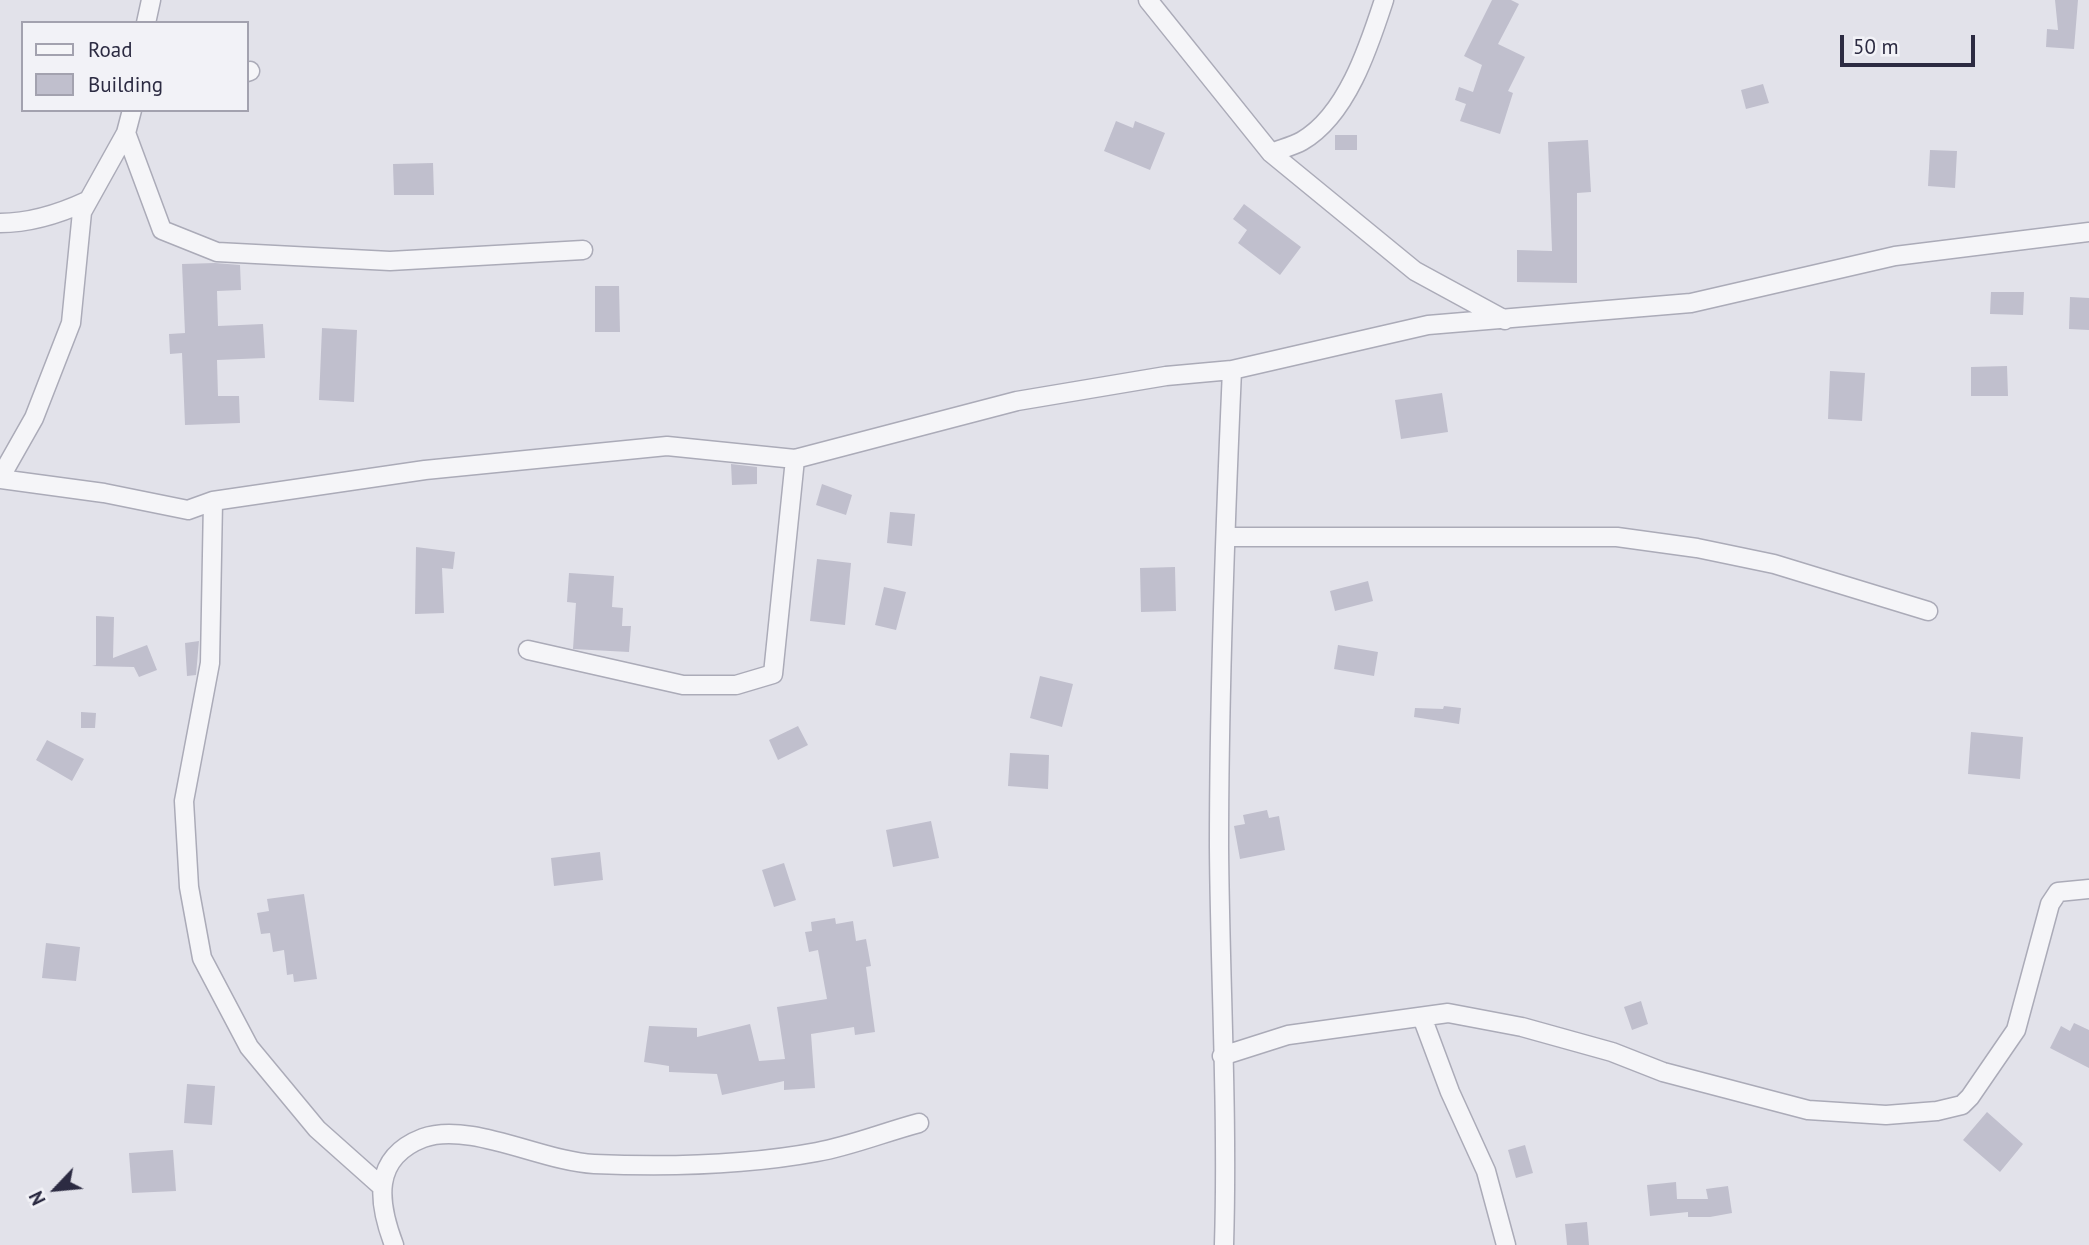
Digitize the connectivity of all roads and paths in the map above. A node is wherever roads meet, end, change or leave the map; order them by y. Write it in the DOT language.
graph roads {
  1 [pos="151,0"];
  2 [pos="1147,0"];
  3 [pos="1384,0"];
  4 [pos="146,21"];
  5 [pos="131,112"];
  6 [pos="126,133"];
  7 [pos="1271,153"];
  8 [pos="87,201"];
  9 [pos="0,223"];
  10 [pos="2089,232"];
  11 [pos="583,250"];
  12 [pos="1505,320"];
  13 [pos="1231,369"];
  14 [pos="795,459"];
  15 [pos="0,479"];
  16 [pos="213,501"];
  17 [pos="1227,537"];
  18 [pos="1928,611"];
  19 [pos="528,650"];
  20 [pos="2089,889"];
  21 [pos="1422,1017"];
  22 [pos="1222,1056"];
  23 [pos="919,1122"];
  24 [pos="381,1186"];
  25 [pos="394,1245"];
  26 [pos="1224,1245"];
  27 [pos="1506,1245"];
  1 -- 4 [label="street"];
  2 -- 7 [label="street"];
  3 -- 7 [label="street"];
  5 -- 6 [label="street"];
  6 -- 8 [label="street"];
  6 -- 11 [label="street"];
  7 -- 12 [label="street"];
  8 -- 9 [label="street"];
  8 -- 15 [label="street"];
  10 -- 12 [label="street"];
  12 -- 13 [label="street"];
  13 -- 14 [label="street"];
  13 -- 17 [label="street"];
  14 -- 16 [label="street"];
  14 -- 19 [label="street"];
  15 -- 16 [label="street"];
  16 -- 24 [label="street"];
  17 -- 18 [label="street"];
  17 -- 22 [label="street"];
  20 -- 21 [label="street"];
  21 -- 22 [label="street"];
  21 -- 27 [label="street"];
  22 -- 26 [label="street"];
  23 -- 24 [label="street"];
  24 -- 25 [label="street"];
}
